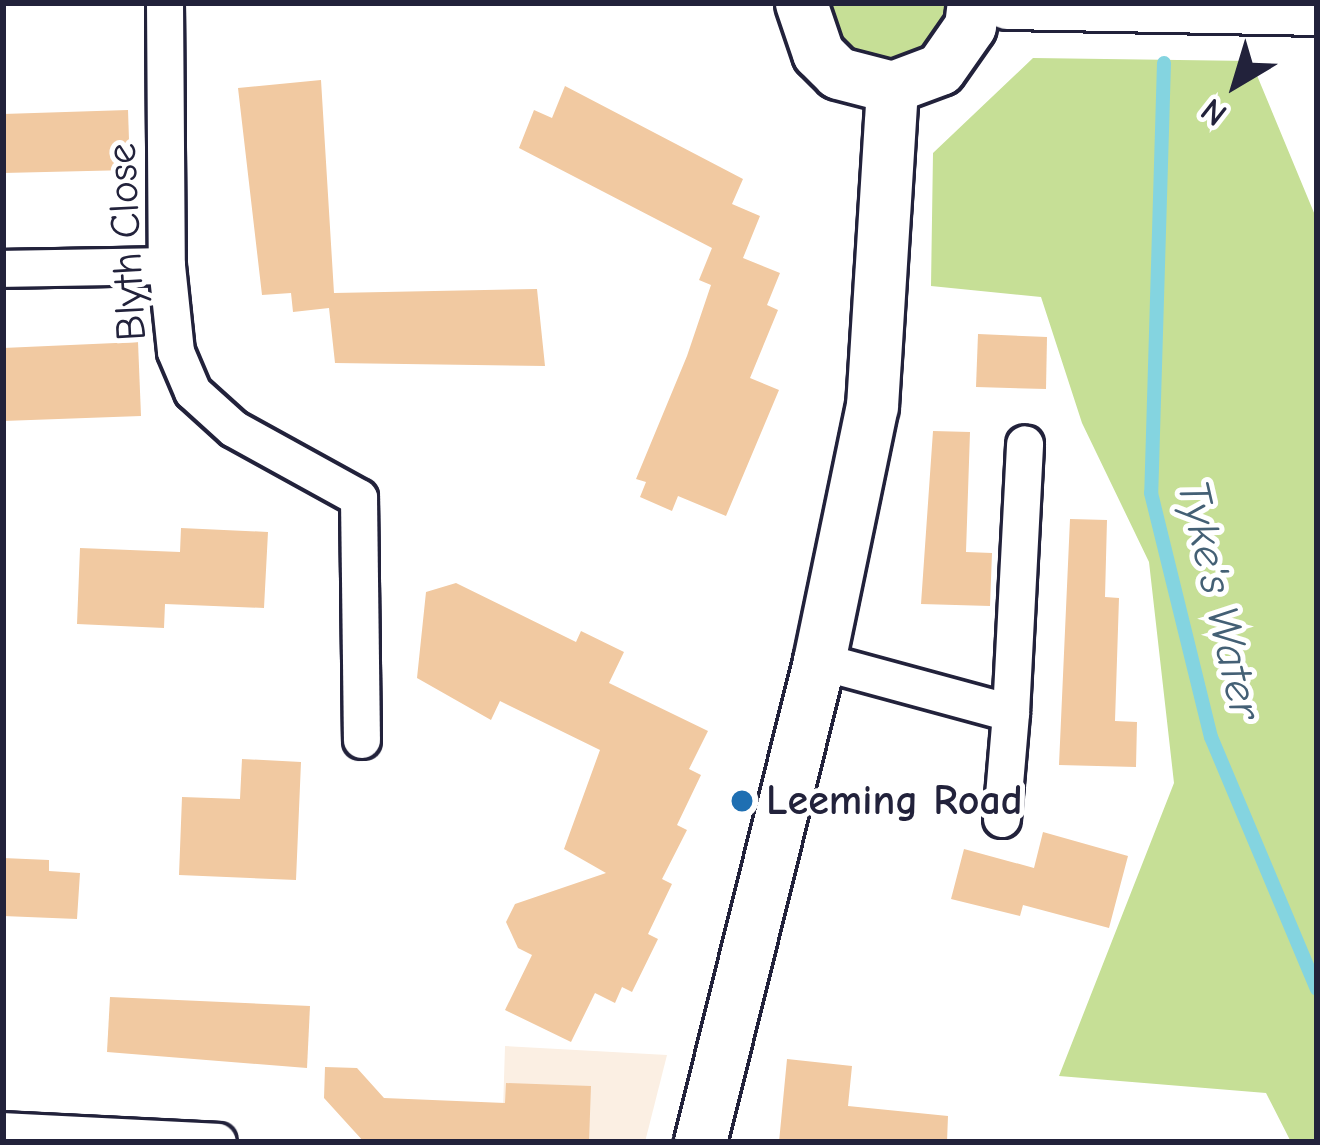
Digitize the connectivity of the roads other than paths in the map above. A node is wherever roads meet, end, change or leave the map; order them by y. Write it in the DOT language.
graph roads {
  1 [pos="165,3"];
  2 [pos="801,3"];
  3 [pos="973,3"];
  4 [pos="1007,3"];
  5 [pos="1317,9"];
  6 [pos="892,87"];
  7 [pos="166,266"];
  8 [pos="3,269"];
  9 [pos="1025,444"];
  10 [pos="819,662"];
  11 [pos="1011,713"];
  12 [pos="362,740"];
  13 [pos="1002,819"];
  14 [pos="3,1131"];
  15 [pos="218,1142"];
  16 [pos="700,1142"];
  1 -- 7 [label="street, Blyth Close"];
  2 -- 6 [label="street"];
  3 -- 6 [label="street"];
  4 -- 5 [label="street"];
  6 -- 10 [label="street"];
  7 -- 8 [label="street"];
  7 -- 12 [label="street, Blyth Close"];
  9 -- 11 [label="street"];
  10 -- 11 [label="street"];
  10 -- 16 [label="street"];
  11 -- 13 [label="street"];
  14 -- 15 [label="street"];
}
